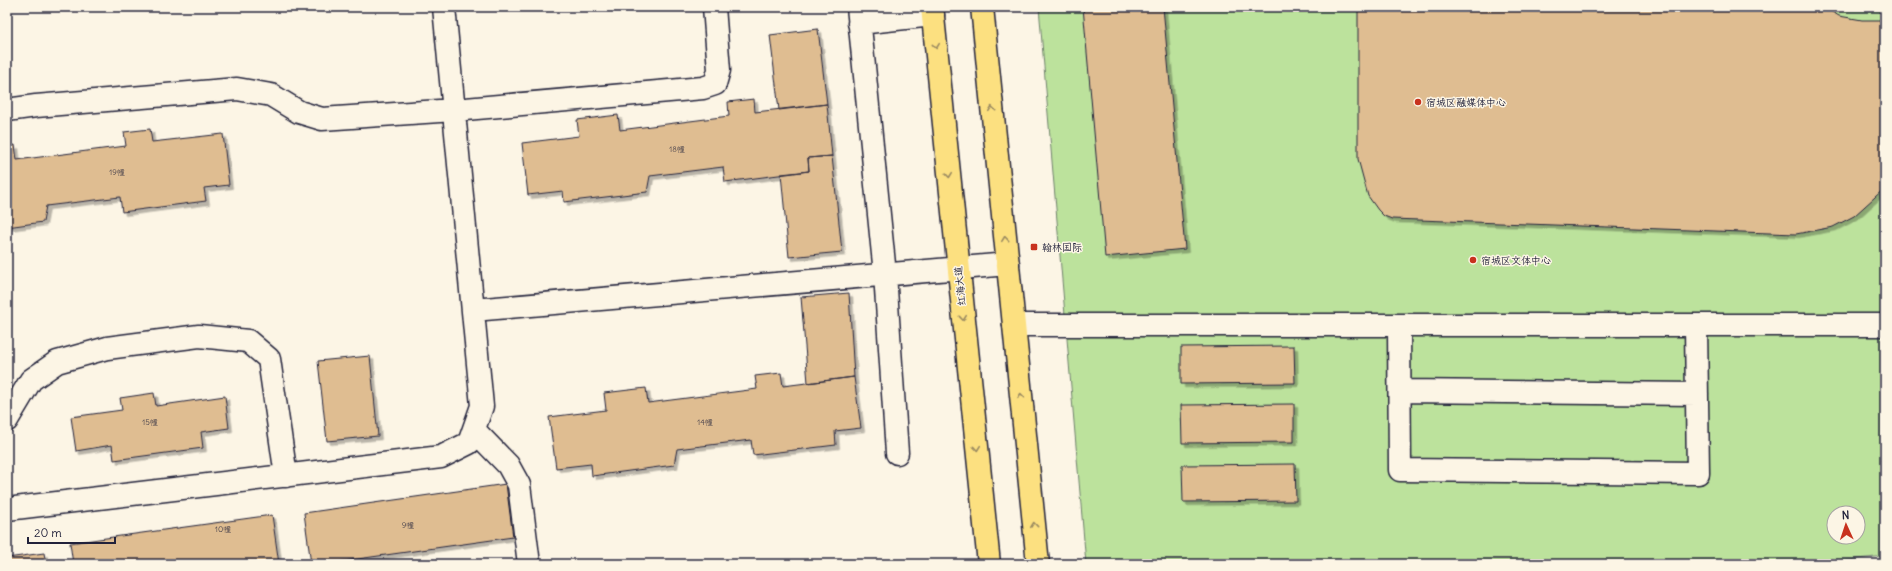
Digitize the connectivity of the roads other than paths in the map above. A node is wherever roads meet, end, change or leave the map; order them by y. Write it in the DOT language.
graph roads {
  1 [pos="444,7"];
  2 [pos="714,7"];
  3 [pos="982,7"];
  4 [pos="932,11"];
  5 [pos="859,15"];
  6 [pos="7,110"];
  7 [pos="454,110"];
  8 [pos="1008,264"];
  9 [pos="958,268"];
  10 [pos="885,274"];
  11 [pos="473,310"];
  12 [pos="1014,325"];
  13 [pos="1885,325"];
  14 [pos="1400,326"];
  15 [pos="1696,326"];
  16 [pos="1400,391"];
  17 [pos="1697,394"];
  18 [pos="7,420"];
  19 [pos="474,430"];
  20 [pos="897,453"];
  21 [pos="286,476"];
  22 [pos="7,509"];
  23 [pos="529,564"];
  24 [pos="989,564"];
  25 [pos="1038,564"];
  1 -- 7 [label="lane"];
  2 -- 7 [label="lane"];
  8 -- 3 [label="main road, one-way"];
  4 -- 5 [label="lane"];
  4 -- 9 [label="main road, 红海大道, one-way"];
  5 -- 10 [label="lane"];
  6 -- 7 [label="lane"];
  7 -- 11 [label="lane"];
  8 -- 9 [label="lane"];
  8 -- 12 [label="main road"];
  9 -- 10 [label="lane"];
  9 -- 24 [label="main road, 红海大道, one-way"];
  10 -- 11 [label="lane"];
  10 -- 20 [label="lane"];
  11 -- 19 [label="lane"];
  12 -- 14 [label="lane"];
  25 -- 12 [label="main road, one-way"];
  13 -- 15 [label="lane"];
  14 -- 15 [label="lane"];
  14 -- 16 [label="lane"];
  15 -- 17 [label="lane"];
  16 -- 17 [label="lane"];
  16 -- 17 [label="lane"];
  18 -- 21 [label="lane"];
  19 -- 21 [label="lane"];
  19 -- 23 [label="lane"];
  21 -- 22 [label="lane"];
}
